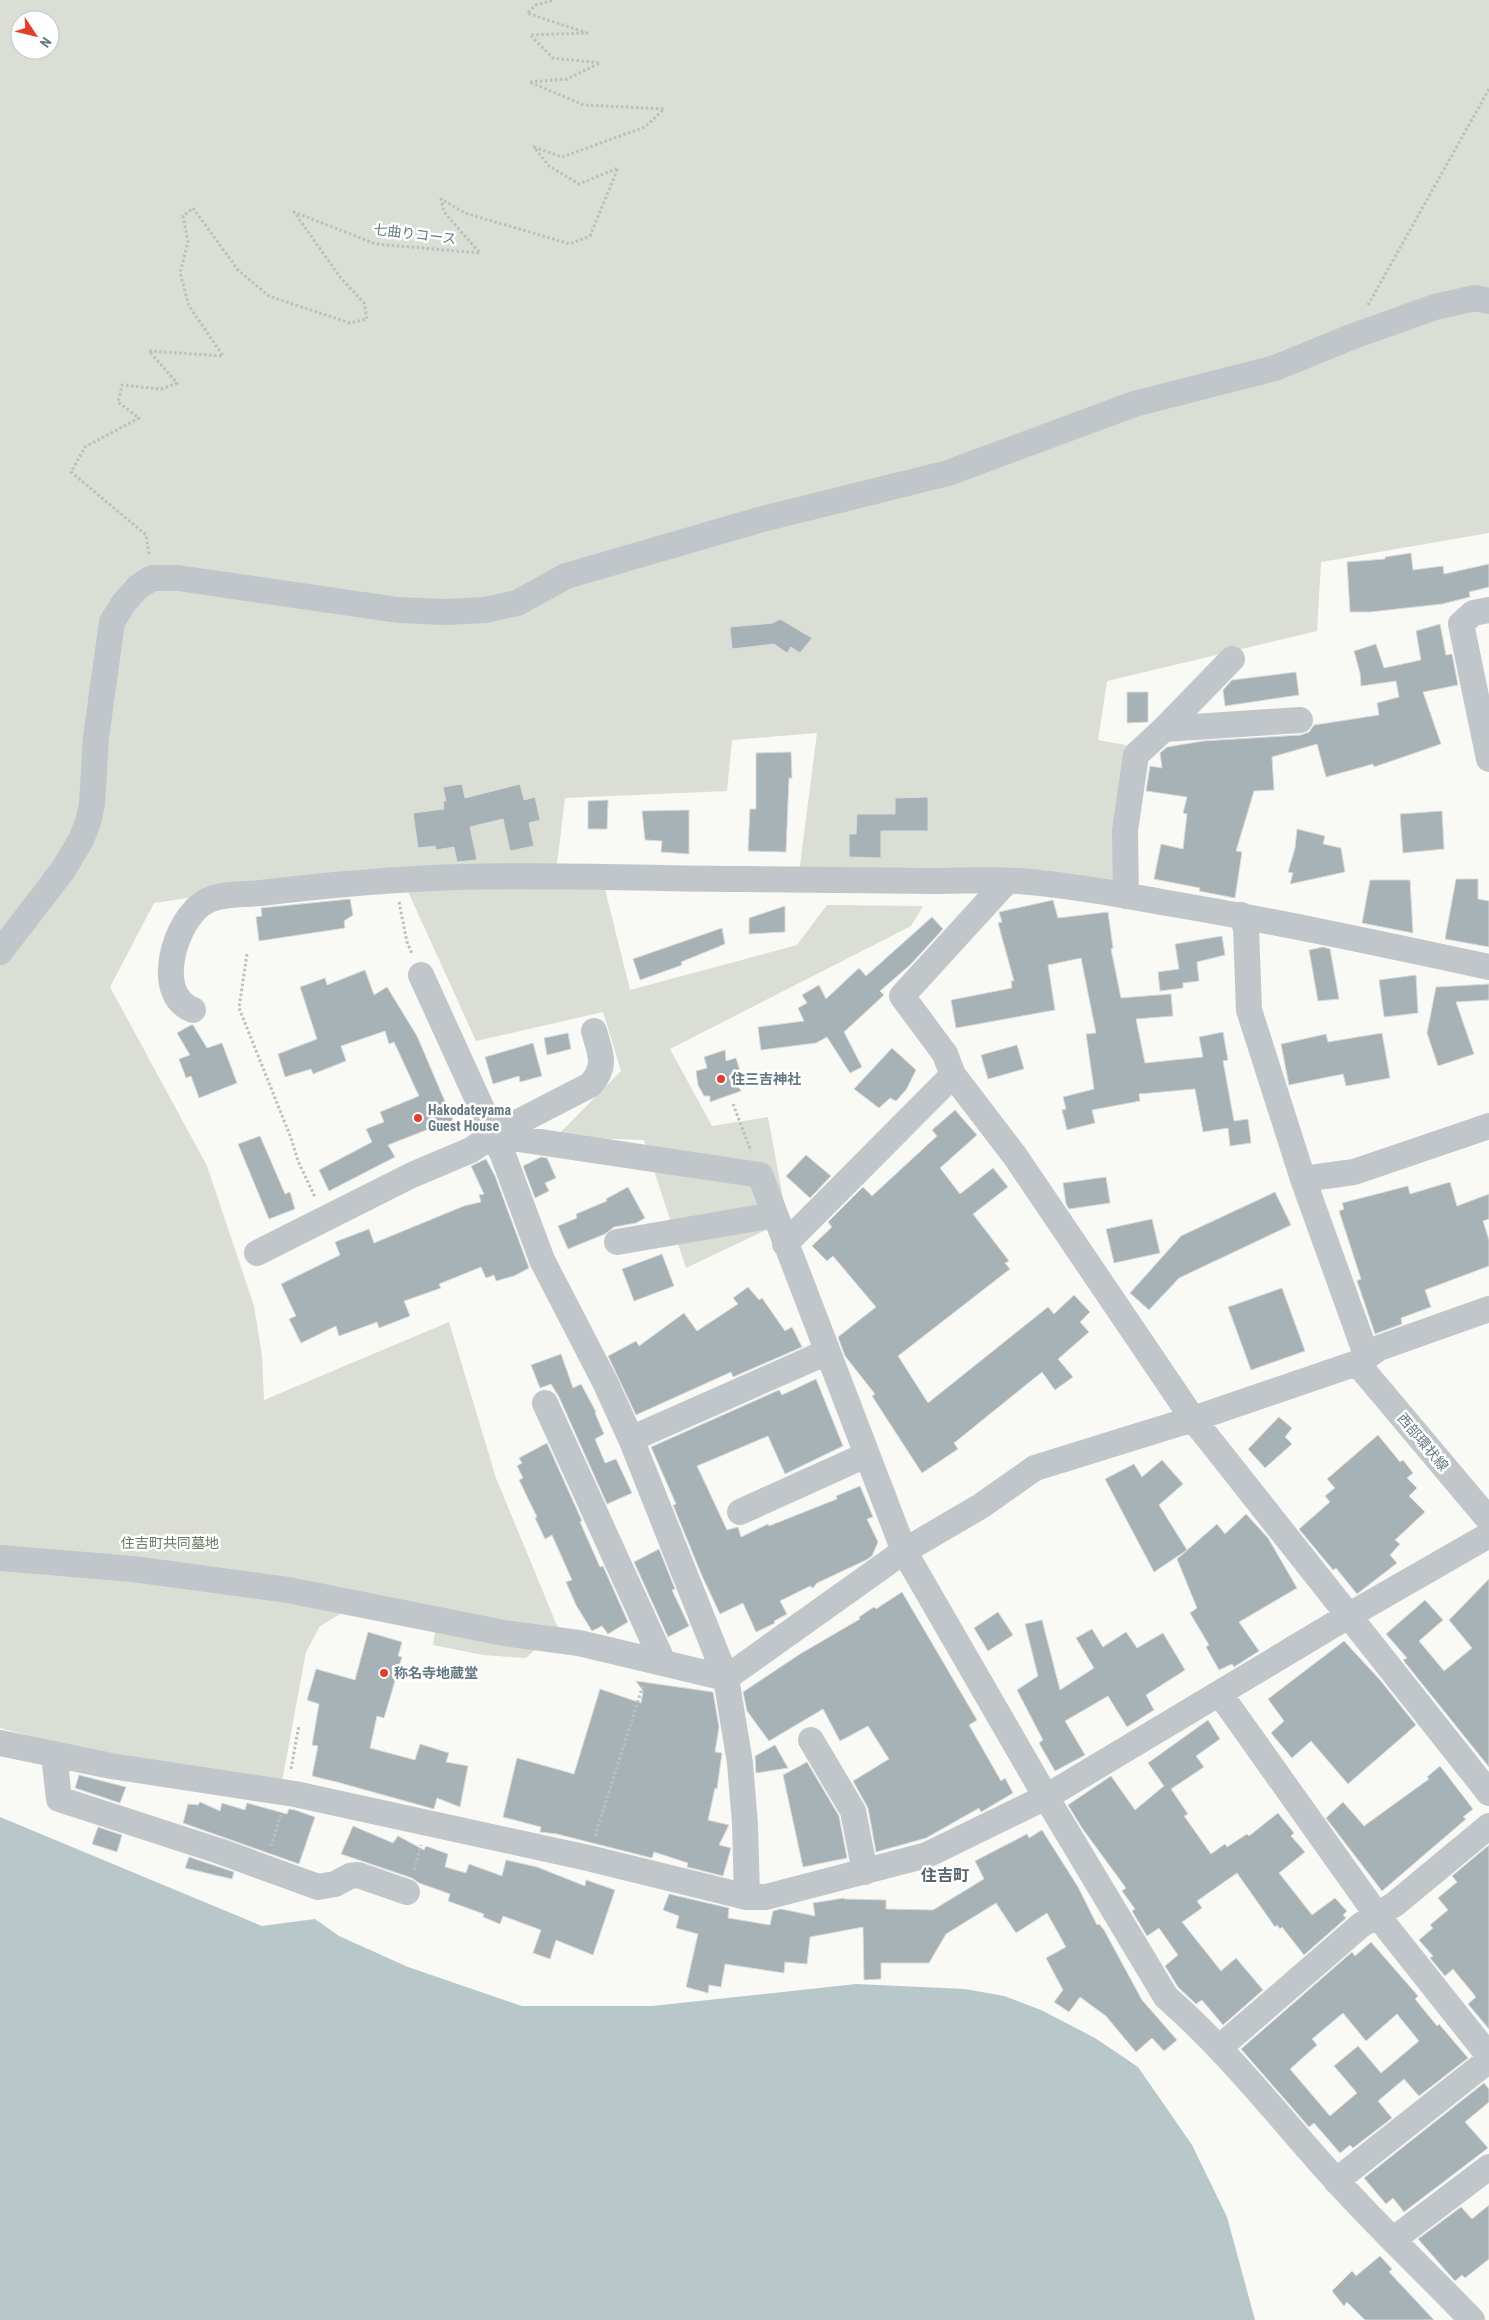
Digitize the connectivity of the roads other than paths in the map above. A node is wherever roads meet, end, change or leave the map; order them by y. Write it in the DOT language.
graph roads {
  1 [pos="1489,301"];
  2 [pos="1489,610"];
  3 [pos="1232,659"];
  4 [pos="1300,720"];
  5 [pos="1164,729"];
  6 [pos="1489,759"];
  7 [pos="1007,881"];
  8 [pos="1126,896"];
  9 [pos="1241,915"];
  10 [pos="0,952"];
  11 [pos="1489,967"];
  12 [pos="421,976"];
  13 [pos="193,1010"];
  14 [pos="594,1031"];
  15 [pos="954,1075"];
  16 [pos="1489,1126"];
  17 [pos="493,1135"];
  18 [pos="1303,1179"];
  19 [pos="774,1215"];
  20 [pos="618,1242"];
  21 [pos="785,1244"];
  22 [pos="257,1253"];
  23 [pos="1489,1309"];
  24 [pos="826,1352"];
  25 [pos="1362,1360"];
  26 [pos="545,1403"];
  27 [pos="1193,1419"];
  28 [pos="631,1439"];
  29 [pos="866,1454"];
  30 [pos="740,1512"];
  31 [pos="1489,1520"];
  32 [pos="1489,1535"];
  33 [pos="904,1551"];
  34 [pos="0,1558"];
  35 [pos="1348,1616"];
  36 [pos="657,1661"];
  37 [pos="726,1678"];
  38 [pos="1220,1694"];
  39 [pos="811,1740"];
  40 [pos="0,1743"];
  41 [pos="54,1754"];
  42 [pos="1489,1793"];
  43 [pos="1046,1797"];
  44 [pos="1489,1826"];
  45 [pos="865,1872"];
  46 [pos="407,1892"];
  47 [pos="747,1897"];
  48 [pos="1377,1915"];
  49 [pos="1219,2048"];
  50 [pos="1489,2056"];
  51 [pos="1489,2060"];
  52 [pos="1489,2167"];
  53 [pos="1336,2181"];
  54 [pos="1394,2239"];
  55 [pos="1489,2306"];
  56 [pos="1472,2320"];
  1 -- 10 [label="street"];
  2 -- 6 [label="street"];
  3 -- 5 [label="street"];
  4 -- 5 [label="street"];
  5 -- 8 [label="street"];
  7 -- 8 [label="street"];
  7 -- 13 [label="street"];
  7 -- 15 [label="street"];
  8 -- 9 [label="street"];
  9 -- 11 [label="street"];
  9 -- 18 [label="street"];
  12 -- 17 [label="street"];
  14 -- 17 [label="street"];
  15 -- 21 [label="street"];
  15 -- 27 [label="street"];
  16 -- 18 [label="street"];
  17 -- 19 [label="street"];
  17 -- 22 [label="street"];
  17 -- 28 [label="street"];
  18 -- 25 [label="street"];
  19 -- 20 [label="street"];
  19 -- 21 [label="street"];
  21 -- 24 [label="street"];
  23 -- 25 [label="street"];
  24 -- 28 [label="street"];
  24 -- 29 [label="street"];
  25 -- 27 [label="street"];
  25 -- 31 [label="street, 西部環状線"];
  26 -- 36 [label="street"];
  27 -- 33 [label="street"];
  27 -- 35 [label="street"];
  28 -- 37 [label="street"];
  29 -- 30 [label="street"];
  29 -- 33 [label="street"];
  32 -- 35 [label="street"];
  33 -- 37 [label="street"];
  33 -- 43 [label="street"];
  34 -- 36 [label="street"];
  35 -- 38 [label="street"];
  35 -- 42 [label="street"];
  36 -- 37 [label="street"];
  37 -- 47 [label="street"];
  38 -- 43 [label="street"];
  38 -- 48 [label="street"];
  39 -- 45 [label="street"];
  40 -- 41 [label="street"];
  41 -- 46 [label="street"];
  41 -- 47 [label="street"];
  43 -- 45 [label="street"];
  43 -- 49 [label="street"];
  44 -- 48 [label="street"];
  45 -- 47 [label="street"];
  48 -- 49 [label="street"];
  48 -- 50 [label="street"];
  49 -- 53 [label="street"];
  51 -- 53 [label="street"];
  52 -- 54 [label="street"];
  53 -- 54 [label="street"];
  54 -- 56 [label="street"];
  55 -- 56 [label="street"];
}
